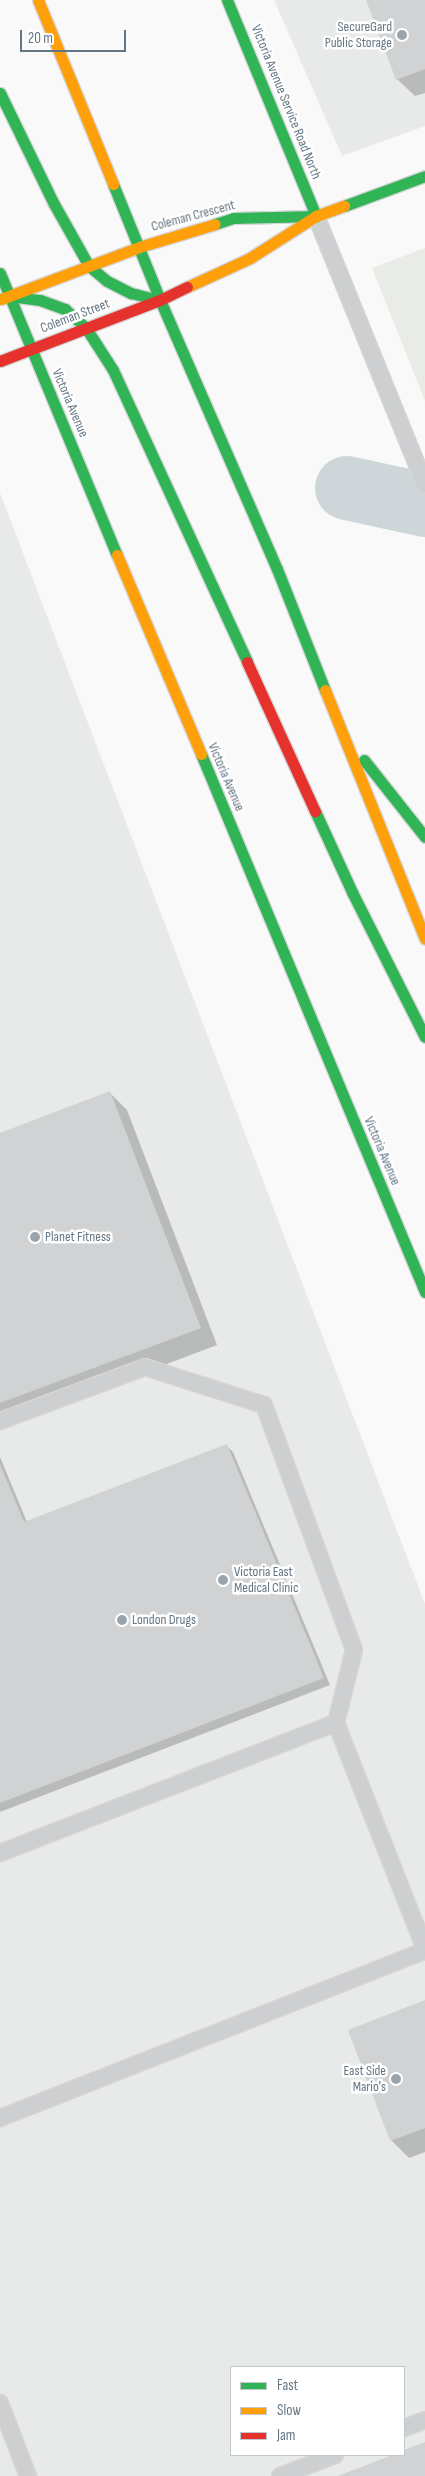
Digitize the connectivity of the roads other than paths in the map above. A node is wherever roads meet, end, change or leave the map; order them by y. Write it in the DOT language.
graph roads {
  1 [pos="38,0"];
  2 [pos="228,0"];
  3 [pos="0,93"];
  4 [pos="425,176"];
  5 [pos="316,216"];
  6 [pos="139,246"];
  7 [pos="89,266"];
  8 [pos="0,273"];
  9 [pos="5,298"];
  10 [pos="160,300"];
  11 [pos="86,328"];
  12 [pos="31,349"];
  13 [pos="0,361"];
  14 [pos="425,485"];
  15 [pos="344,734"];
  16 [pos="425,837"];
  17 [pos="425,939"];
  18 [pos="425,1037"];
  19 [pos="425,1292"];
  20 [pos="0,1421"];
  21 [pos="336,1723"];
  22 [pos="0,1853"];
  23 [pos="425,1950"];
  24 [pos="0,2118"];
  25 [pos="0,2403"];
  26 [pos="425,2420"];
  27 [pos="405,2428"];
  28 [pos="332,2456"];
  29 [pos="28,2476"];
  30 [pos="280,2476"];
  1 -- 6 [label="main road"];
  2 -- 5 [label="main road, Victoria Avenue Service Road North"];
  3 -- 7 [label="main road"];
  4 -- 5 [label="main road, Coleman Crescent"];
  5 -- 6 [label="main road, Coleman Crescent"];
  5 -- 10 [label="main road, Coleman Crescent"];
  5 -- 14 [label="lane"];
  6 -- 7 [label="main road"];
  6 -- 10 [label="main road"];
  7 -- 9 [label="main road"];
  7 -- 10 [label="main road"];
  8 -- 9 [label="main road, Victoria Avenue"];
  9 -- 11 [label="main road"];
  9 -- 12 [label="main road, Victoria Avenue"];
  10 -- 11 [label="main road, Coleman Street"];
  10 -- 15 [label="main road"];
  11 -- 12 [label="main road, Coleman Street"];
  11 -- 18 [label="main road"];
  12 -- 13 [label="main road, Coleman Street"];
  12 -- 19 [label="main road, Victoria Avenue"];
  15 -- 16 [label="main road"];
  15 -- 17 [label="main road"];
  20 -- 21 [label="lane"];
  21 -- 22 [label="lane"];
  21 -- 23 [label="lane"];
  23 -- 24 [label="lane"];
  25 -- 29 [label="lane"];
  26 -- 27 [label="lane"];
  28 -- 30 [label="lane"];
}
